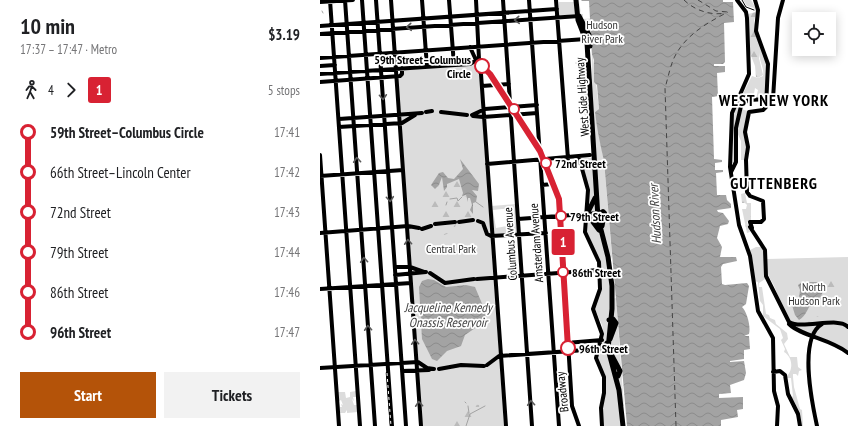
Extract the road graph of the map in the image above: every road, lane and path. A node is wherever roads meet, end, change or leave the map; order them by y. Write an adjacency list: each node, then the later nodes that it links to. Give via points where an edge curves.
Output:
1 (345, 0): 2 (main road); 16 (main road); 32 (main road)
2 (353, 0)
3 (361, 0): 30 (main road)
4 (376, 0): 29 (main road)
5 (391, 0): 27 (main road)
6 (422, 0): 24 (main road)
7 (449, 0): 22 (main road)
8 (476, 0): 21 (main road)
9 (503, 0): 20 (main road, Columbus Avenue)
10 (530, 0): 19 (main road, Amsterdam Avenue)
11 (556, 0): 18 (main road)
12 (577, 0): 25 (highway)
13 (736, 0): 111 (main road, via 746,12 749,74 732,113)
14 (755, 0): 82 (main road, via 758,10 756,31 768,64)
15 (783, 0): 82 (main road, via 778,18 773,99)
16 (330, 1): 17 (main road); 34 (main road)
17 (320, 2)
18 (557, 9): 19 (main road); 23 (main road)
19 (530, 11): 20 (main road); 26 (main road, Amsterdam Avenue)
20 (504, 13): 21 (main road); 28 (main road, Columbus Avenue)
21 (477, 15): 22 (main road); 31 (main road)
22 (450, 17): 24 (main road); 33 (main road)
23 (557, 17): 25 (main road); 26 (main road); 45 (main road)
24 (423, 18): 27 (main road); 36 (main road)
25 (578, 18): 41 (highway); 44 (main road, via 583,36); 47 (highway)
26 (531, 19): 28 (main road, one-way to 28); 46 (main road, Amsterdam Avenue)
27 (393, 20): 29 (main road); 37 (main road)
28 (504, 21): 31 (main road); 48 (main road, Columbus Avenue)
29 (378, 22): 30 (main road); 38 (main road)
30 (362, 23): 32 (main road); 39 (main road)
31 (477, 23): 33 (main road); 49 (main road)
32 (347, 24): 34 (main road); 40 (main road)
33 (450, 24): 36 (main road); 51 (main road)
34 (332, 25): 35 (main road); 42 (main road)
35 (320, 26)
36 (424, 26): 37 (main road, one-way to 37); 52 (main road)
37 (393, 28): 38 (main road); 53 (main road)
38 (378, 30): 39 (main road); 54 (main road)
39 (363, 31): 40 (main road); 55 (main road)
40 (348, 32): 42 (main road); 57 (main road)
41 (586, 32): 47 (highway, West Side Highway); 56 (highway)
42 (333, 33): 43 (main road); 59 (main road)
43 (320, 34)
44 (580, 39): 45 (main road); 47 (main road)
45 (559, 41): 46 (main road); 106 (main road)
46 (533, 43): 48 (main road); 83 (main road, Amsterdam Avenue)
47 (588, 44): 110 (highway, West Side Highway, via 596,144)
48 (506, 45): 49 (main road); 79 (main road, Columbus Avenue)
49 (479, 46): 50 (main road); 60 (main road)
50 (470, 47): 51 (main road); 60 (main road)
51 (452, 48): 52 (main road); 62 (main road)
52 (425, 50): 53 (main road); 65 (main road)
53 (395, 52): 54 (main road); 66 (main road)
54 (380, 53): 55 (main road); 68 (main road)
55 (365, 54): 57 (main road); 69 (main road)
56 (591, 55)
57 (349, 56): 59 (main road); 70 (main road)
58 (320, 58): 59 (main road)
59 (334, 59): 63 (main road); 71 (main road)
60 (478, 60): 61 (main road); 64 (main road); 64 (main road, Broadway, via 483,60)
61 (470, 64): 62 (main road); 64 (main road)
62 (454, 65): 65 (main road)
63 (320, 66)
64 (480, 66): 80 (main road, Broadway); 81 (main road)
65 (427, 67): 67 (main road)
66 (396, 68): 67 (main road); 68 (main road); 73 (main road)
67 (402, 68): 73 (main road)
68 (381, 69): 69 (main road); 75 (main road)
69 (366, 70): 70 (main road); 74 (main road)
70 (350, 72): 71 (main road); 76 (main road)
71 (336, 73): 72 (main road); 77 (main road)
72 (320, 74)
73 (399, 76): 75 (main road); 87 (main road)
74 (366, 78): 75 (main road); 76 (main road); 92 (main road)
75 (382, 78): 91 (main road, one-way to 91)
76 (351, 80): 77 (main road); 95 (main road)
77 (336, 81): 78 (main road); 96 (main road)
78 (320, 82)
79 (509, 84): 80 (main road); 84 (main road, Columbus Avenue)
80 (497, 85): 81 (main road); 84 (main road, Broadway)
81 (482, 86): 85 (main road)
82 (766, 100): 108 (main road, via 748,100 741,106 736,128); 160 (main road, via 764,109 749,112 745,132 748,147 747,191 750,196 763,201 765,218 762,221 750,222 766,255 766,276 787,320)
83 (537, 105): 84 (main road); 86 (main road, Amsterdam Avenue)
84 (511, 106): 85 (main road); 89 (main road, Columbus Avenue); 90 (main road, Broadway)
85 (481, 110): 94 (main road); 94 (main road, via 472,115)
86 (537, 113): 90 (main road); 104 (main road, Amsterdam Avenue)
87 (399, 115): 91 (main road); 93 (main road); 97 (main road)
88 (467, 115): 93 (main road, via 436,111)
89 (511, 115): 90 (main road); 94 (main road); 107 (main road, Columbus Avenue)
90 (517, 115): 104 (main road, Broadway)
91 (384, 116): 92 (main road); 98 (main road)
92 (369, 117): 95 (main road); 99 (main road)
93 (408, 117): 97 (main road)
94 (484, 117): 109 (main road)
95 (354, 118): 96 (main road); 100 (main road)
96 (339, 119): 101 (main road)
97 (400, 123): 98 (main road); 113 (main road)
98 (385, 124): 99 (main road); 114 (main road)
99 (370, 125): 100 (main road); 115 (main road)
100 (354, 126): 101 (main road); 116 (main road, one-way to 100)
101 (339, 127): 118 (main road)
102 (320, 155): 119 (main road)
103 (589, 156): 105 (main road); 110 (highway, via 593,158)
104 (541, 157): 106 (main road); 107 (main road); 112 (main road, Amsterdam Avenue); 125 (main road, Broadway, via 559,199)
105 (579, 158): 106 (main road); 124 (main road, via 588,190)
106 (568, 159)
107 (514, 162): 109 (main road); 127 (main road, Columbus Avenue)
108 (735, 163): 111 (main road); 117 (main road)
109 (487, 164): 137 (main road)
110 (594, 164): 122 (highway); 123 (highway)
111 (730, 164): 117 (main road)
112 (544, 169): 120 (main road, Broadway); 121 (main road, Amsterdam Avenue)
113 (403, 170): 114 (main road); 128 (main road)
114 (388, 171): 115 (main road); 129 (main road, one-way to 129)
115 (373, 172): 116 (main road); 130 (main road)
116 (358, 173): 118 (main road); 131 (main road)
117 (731, 173): 166 (main road, via 740,228 750,256 758,310 770,331)
118 (342, 174): 119 (main road); 132 (main road)
119 (321, 176): 134 (main road)
120 (552, 184): 121 (main road); 125 (main road, Broadway)
121 (542, 185): 126 (main road, Amsterdam Avenue)
122 (596, 189): 123 (highway); 124 (highway, via 594,203)
123 (599, 213): 124 (main road); 138 (highway); 156 (highway, via 613,275)
124 (586, 214): 125 (main road); 138 (highway, via 596,224); 141 (main road, via 585,233 598,258)
125 (560, 216): 126 (main road); 143 (main road, Broadway)
126 (545, 217): 127 (main road); 135 (main road, Amsterdam Avenue)
127 (518, 219): 136 (main road, Columbus Avenue)
128 (407, 226): 129 (main road); 137 (main road, via 420,228 476,221 483,223 488,234); 140 (main road, one-way to 128)
129 (392, 228): 130 (main road); 139 (main road)
130 (377, 229): 131 (main road); 151 (main road)
131 (362, 230): 132 (main road); 152 (main road, one-way to 131)
132 (346, 231): 134 (main road); 153 (main road)
133 (320, 232): 134 (main road)
134 (325, 232): 154 (main road)
135 (546, 233): 136 (main road); 144 (main road, Amsterdam Avenue)
136 (519, 235): 137 (main road); 147 (main road, Columbus Avenue)
137 (492, 236): 148 (main road)
138 (604, 241): 156 (highway, via 612,280)
139 (395, 267): 140 (main road); 146 (main road)
140 (410, 267): 142 (main road); 145 (main road)
141 (599, 270): 143 (main road); 164 (main road, via 600,289 593,309 601,327)
142 (427, 272): 145 (main road); 148 (main road, via 445,283)
143 (563, 272): 144 (main road); 165 (main road, Broadway)
144 (549, 273): 147 (main road); 169 (main road, Amsterdam Avenue)
145 (410, 274): 146 (main road); 149 (main road)
146 (395, 275): 150 (main road)
147 (522, 275): 148 (main road); 171 (main road, Columbus Avenue)
148 (495, 277): 172 (main road)
149 (411, 283): 150 (main road); 175 (main road, one-way to 149)
150 (396, 284): 151 (main road); 176 (main road)
151 (381, 285): 152 (main road); 177 (main road)
152 (365, 286): 153 (main road); 178 (main road, one-way to 152)
153 (350, 287): 154 (main road); 181 (main road)
154 (329, 288): 155 (main road); 184 (main road)
155 (320, 289)
156 (612, 319): 163 (highway)
157 (812, 324): 158 (main road); 160 (main road); 161 (main road)
158 (823, 324): 159 (main road); 161 (main road)
159 (846, 324)
160 (793, 326): 162 (main road)
161 (815, 330): 162 (main road)
162 (814, 335): 170 (main road); 205 (main road, via 807,357 813,413)
163 (609, 339): 164 (highway, via 616,324 612,319 608,322 607,339); 167 (highway, via 606,346); 173 (highway)
164 (602, 340): 165 (main road); 167 (main road)
165 (567, 343): 168 (main road, Broadway)
166 (773, 345): 174 (main road); 182 (main road)
167 (599, 349): 168 (main road); 173 (highway, via 605,350); 201 (main road, via 597,361 604,377)
168 (568, 351): 169 (main road); 200 (main road, Broadway, via 572,406)
169 (554, 352): 171 (main road); 199 (main road, Amsterdam Avenue)
170 (848, 353)
171 (528, 354): 172 (main road); 198 (main road, Columbus Avenue, one-way to 171)
172 (501, 356): 179 (main road); 180 (main road)
173 (610, 356): 189 (highway, via 611,373); 189 (highway, via 620,371)
174 (772, 359): 182 (main road); 188 (main road)
175 (416, 362): 176 (main road); 185 (main road, via 421,362 427,368); 186 (main road)
176 (401, 363): 177 (main road); 187 (main road)
177 (386, 364): 178 (main road); 194 (main road)
178 (371, 365): 181 (main road); 193 (main road)
179 (486, 365): 180 (main road); 185 (main road)
180 (501, 365): 197 (main road)
181 (356, 366): 184 (main road); 192 (main road)
182 (773, 366): 188 (main road); 188 (main road)
183 (320, 368): 184 (main road)
184 (335, 368): 191 (main road)
185 (436, 369): 186 (main road)
186 (417, 370): 187 (main road); 196 (main road, one-way to 186)
187 (402, 371): 195 (main road)
188 (773, 374): 190 (main road); 190 (main road, via 773,392); 204 (main road, via 784,373 788,394)
189 (616, 377): 202 (highway)
190 (778, 407): 203 (main road)
191 (339, 426)
192 (360, 426)
193 (375, 426)
194 (390, 426)
195 (406, 426)
196 (421, 426)
197 (506, 426)
198 (532, 426)
199 (559, 426)
200 (578, 426)
201 (603, 426)
202 (624, 426)
203 (777, 426)
204 (800, 426)
205 (817, 426)

